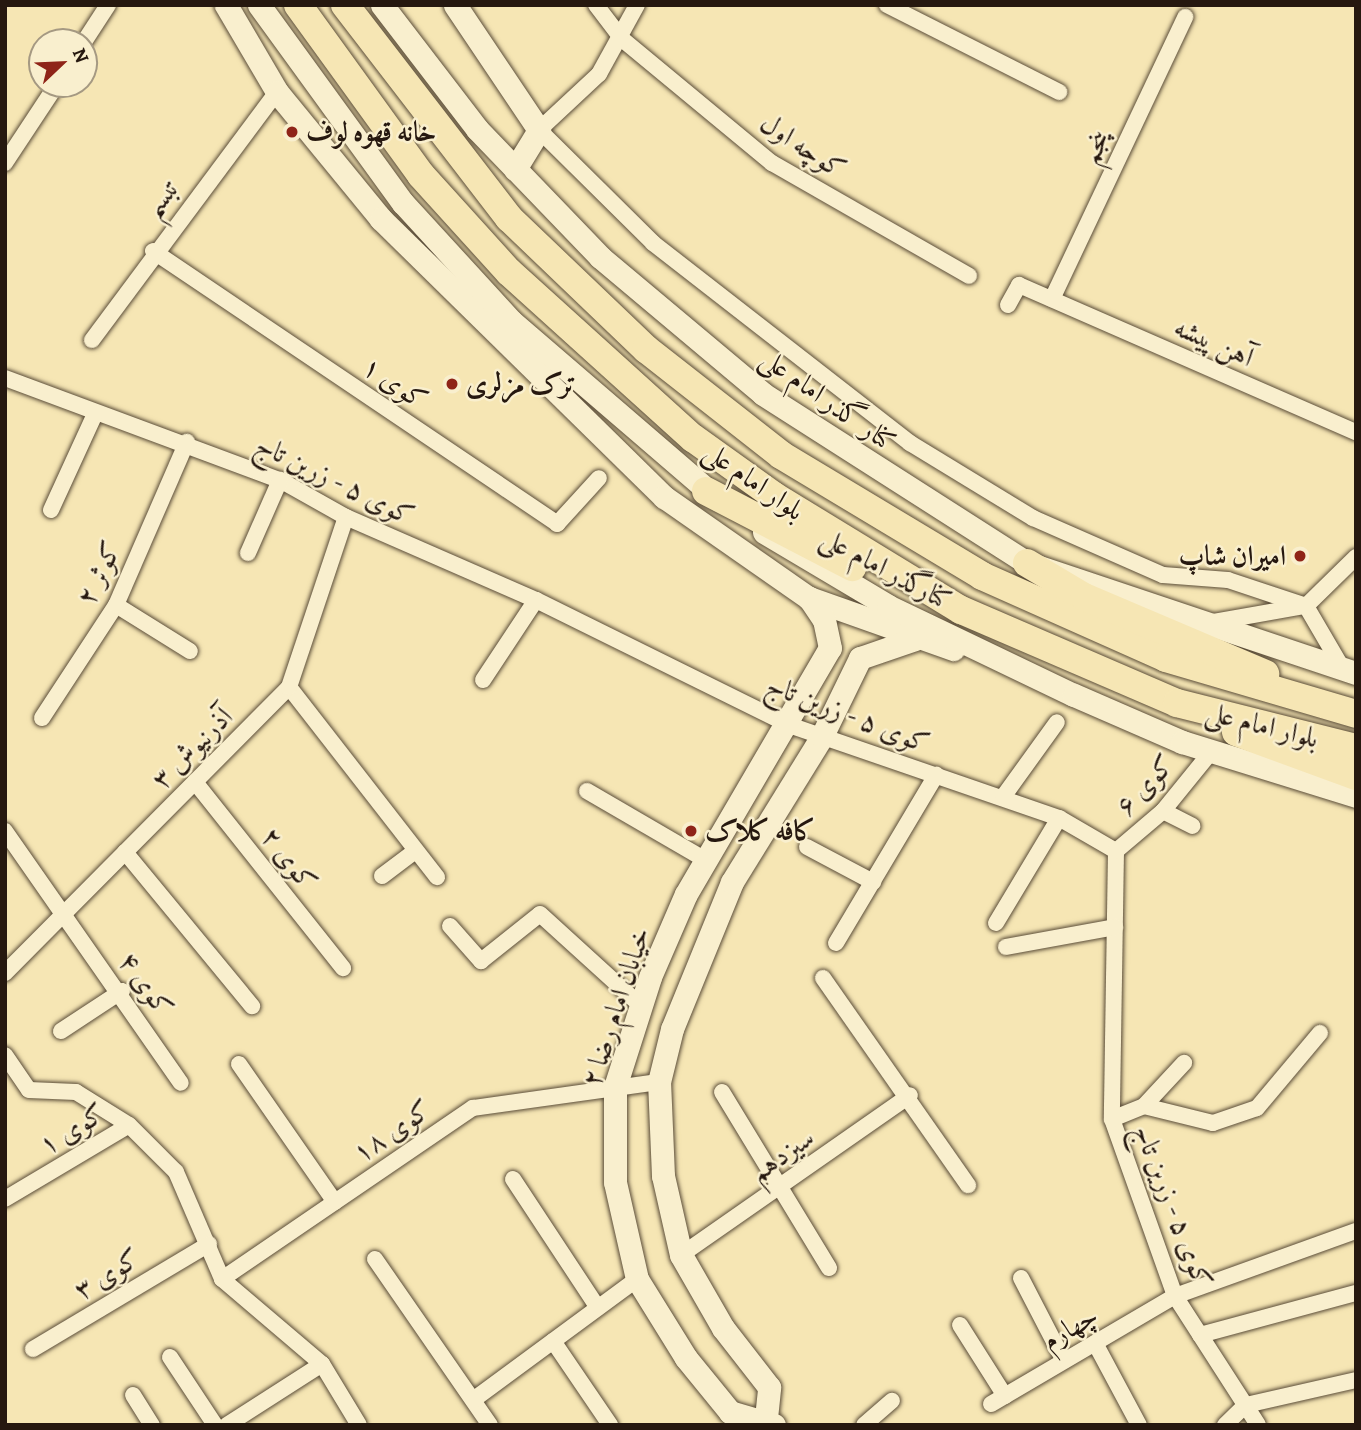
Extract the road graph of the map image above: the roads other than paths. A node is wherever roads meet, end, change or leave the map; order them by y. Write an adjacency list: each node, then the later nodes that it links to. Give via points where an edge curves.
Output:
1 (108, 5): 12 (street)
2 (226, 5): 14 (street)
3 (259, 5): 21 (street, کنارگذر امام علی)
4 (298, 5): 44 (highway, بلوار امام علی, via 421,175 509,272 621,376 774,496)
5 (345, 5): 53 (highway, بلوار امام علی, via 509,218 646,349 781,455 982,576 1166,658)
6 (382, 5): 19 (street, کنار گذر امام علی)
7 (454, 5): 17 (street)
8 (596, 5): 13 (street, کوچه اول)
9 (638, 5): 13 (street)
10 (887, 5): 15 (street)
11 (1185, 17): 25 (street, پنجم)
12 (93, 28)
13 (622, 39): 17 (street, via 599,74); 23 (street, کوچه اول, via 772,163)
14 (277, 92): 20 (street); 22 (street, تبسم)
15 (1059, 92)
16 (48, 98): 18 (street)
17 (539, 130): 19 (street); 43 (street, via 653,243 910,443 1033,518 1163,575 1228,580)
18 (5, 163)
19 (515, 169): 39 (street, کنار گذر امام علی, via 600,257 763,394)
20 (355, 188): 21 (street); 24 (street)
21 (411, 211): 24 (street); 34 (street, کنارگذر امام علی, via 511,321)
22 (153, 251): 27 (street, تبسم); 32 (street, کوی ۱, via 557,524)
23 (969, 276)
24 (439, 282): 40 (street, via 664,497)
25 (1052, 299): 26 (street, آهن پیشه, via 1019,285); 30 (street, آهن پیشه)
26 (1008, 305)
27 (92, 340)
28 (5, 378): 29 (street, کوی ۵ - زرین تاج)
29 (95, 414): 31 (street, کوی ۵ - زرین تاج); 35 (street)
30 (1356, 432)
31 (187, 442): 33 (street, کوی ۵ - زرین تاج); 42 (street, کوثر ۲)
32 (599, 478)
33 (281, 480): 36 (street, کوی ۵ - زرین تاج); 37 (street)
34 (706, 491): 44 (highway, via 880,583); 48 (street, کنارگذر امام علی, via 803,560)
35 (51, 510)
36 (346, 517): 41 (street, کوی ۵ - زرین تاج); 51 (street, آذرنیوش ۳)
37 (248, 553)
38 (1356, 557): 43 (street)
39 (1027, 563): 45 (street, کنار گذر امام علی); 53 (highway, via 1084,597 1231,657)
40 (809, 598): 46 (street); 56 (street, خیابان امام رضا ۲, via 824,620 830,648)
41 (536, 600): 50 (street); 56 (street, کوی ۵ - زرین تاج)
42 (116, 605): 47 (street); 54 (street, کوثر ۲)
43 (1306, 606): 45 (street); 49 (street)
44 (961, 610): 52 (highway, بلوار امام علی)
45 (1205, 623): 49 (street, کنار گذر امام علی)
46 (915, 639): 48 (street); 57 (street, خیابان امام رضا ۲, via 860,658)
47 (190, 651)
48 (1002, 661): 59 (street, کنارگذر امام علی)
49 (1350, 672)
50 (483, 680)
51 (289, 687): 62 (street, آذرنیوش ۳); 71 (street)
52 (1177, 703): 58 (highway, بلوار امام علی); 61 (highway, via 1277,752)
53 (1348, 713)
54 (42, 718)
55 (1056, 722): 65 (street)
56 (789, 725): 57 (street, کوی ۵ - زرین تاج); 74 (street, خیابان امام رضا ۲)
57 (822, 736): 60 (street, کوی ۵ - زرین تاج); 95 (street, خیابان امام رضا ۲, via 732,882 672,1029)
58 (1356, 748)
59 (1211, 752): 64 (street, کنارگذر امام علی); 66 (street, کوی ۶)
60 (936, 775): 65 (street, کوی ۵ - زرین تاج); 77 (street)
61 (1356, 776)
62 (195, 782): 73 (street, آذرنیوش ۳); 84 (street, کوی ۲)
63 (587, 791): 74 (street)
64 (1356, 796)
65 (1003, 797): 67 (street, کوی ۵ - زرین تاج)
66 (1163, 811): 68 (street); 72 (street, کوی ۶)
67 (1059, 818): 72 (street, کوی ۵ - زرین تاج); 79 (street)
68 (1192, 826)
69 (5, 831): 78 (street, کوی ۴)
70 (807, 847): 77 (street)
71 (415, 850): 75 (street); 76 (street)
72 (1116, 851): 81 (street, کوی ۵ - زرین تاج)
73 (125, 852): 78 (street, آذرنیوش ۳); 88 (street)
74 (704, 859): 89 (street, خیابان امام رضا ۲)
75 (382, 876)
76 (437, 877)
77 (873, 882): 82 (street)
78 (65, 918): 85 (street, آذرنیوش ۳); 87 (street, کوی ۴)
79 (996, 923)
80 (450, 926): 89 (street, via 481,961 540,914)
81 (1115, 927): 83 (street); 101 (street, کوی ۵ - زرین تاج)
82 (836, 943)
83 (1006, 947)
84 (342, 968)
85 (5, 973)
86 (823, 978): 99 (street)
87 (122, 991): 90 (street); 96 (street, کوی ۴)
88 (252, 1006)
89 (641, 1006): 97 (street, خیابان امام رضا ۲)
90 (61, 1031)
91 (1320, 1033): 100 (street, via 1257,1108 1213,1123)
92 (5, 1055): 102 (street, via 29,1090 76,1092)
93 (1184, 1063): 100 (street)
94 (239, 1064): 107 (street)
95 (659, 1082): 97 (street, کوی ۱۸); 110 (street, خیابان امام رضا ۲, via 663,1176)
96 (181, 1083)
97 (615, 1087): 107 (street, کوی ۱۸, via 473,1108); 115 (street, خیابان امام رضا ۲, via 615,1182)
98 (722, 1093): 105 (street)
99 (910, 1095): 104 (street); 105 (street, سیزدهم)
100 (1144, 1106): 101 (street)
101 (1112, 1119): 117 (street, کوی ۵ - زرین تاج)
102 (129, 1125): 106 (street, کوی ۱); 109 (street, via 176,1172)
103 (513, 1179): 118 (street)
104 (968, 1185)
105 (779, 1189): 110 (street, سیزدهم); 112 (street)
106 (5, 1199)
107 (335, 1202): 114 (street, کوی ۱۸)
108 (1356, 1231): 117 (street, چهارم)
109 (209, 1244): 114 (street); 123 (street, کوی ۳)
110 (681, 1255): 133 (street, خیابان امام رضا ۲, via 723,1328 769,1387)
111 (375, 1259): 129 (street)
112 (829, 1268)
113 (1021, 1278): 125 (street)
114 (222, 1279): 126 (street)
115 (637, 1279): 118 (street); 133 (street, خیابان امام رضا ۲, via 686,1358 730,1412)
116 (1356, 1293): 120 (street)
117 (1175, 1296): 120 (street, کوی ۵ - زرین تاج); 122 (street, چهارم)
118 (598, 1308): 121 (street)
119 (960, 1325): 125 (street, چهارم, via 998,1400)
120 (1200, 1335): 131 (street, کوی ۵ - زرین تاج)
121 (553, 1341): 129 (street); 138 (street)
122 (1095, 1343): 125 (street, چهارم); 140 (street)
123 (33, 1349)
124 (170, 1357): 135 (street)
125 (1064, 1361)
126 (322, 1364): 132 (street); 136 (street)
127 (1356, 1380): 131 (street)
128 (133, 1395): 134 (street)
129 (473, 1400): 137 (street)
130 (892, 1401): 139 (street)
131 (1246, 1405): 141 (street); 142 (street, کوی ۵ - زرین تاج)
132 (354, 1423)
133 (766, 1423)
134 (152, 1425)
135 (215, 1425)
136 (227, 1425)
137 (490, 1425)
138 (610, 1425)
139 (864, 1425)
140 (1139, 1425)
141 (1225, 1425)
142 (1258, 1425)

